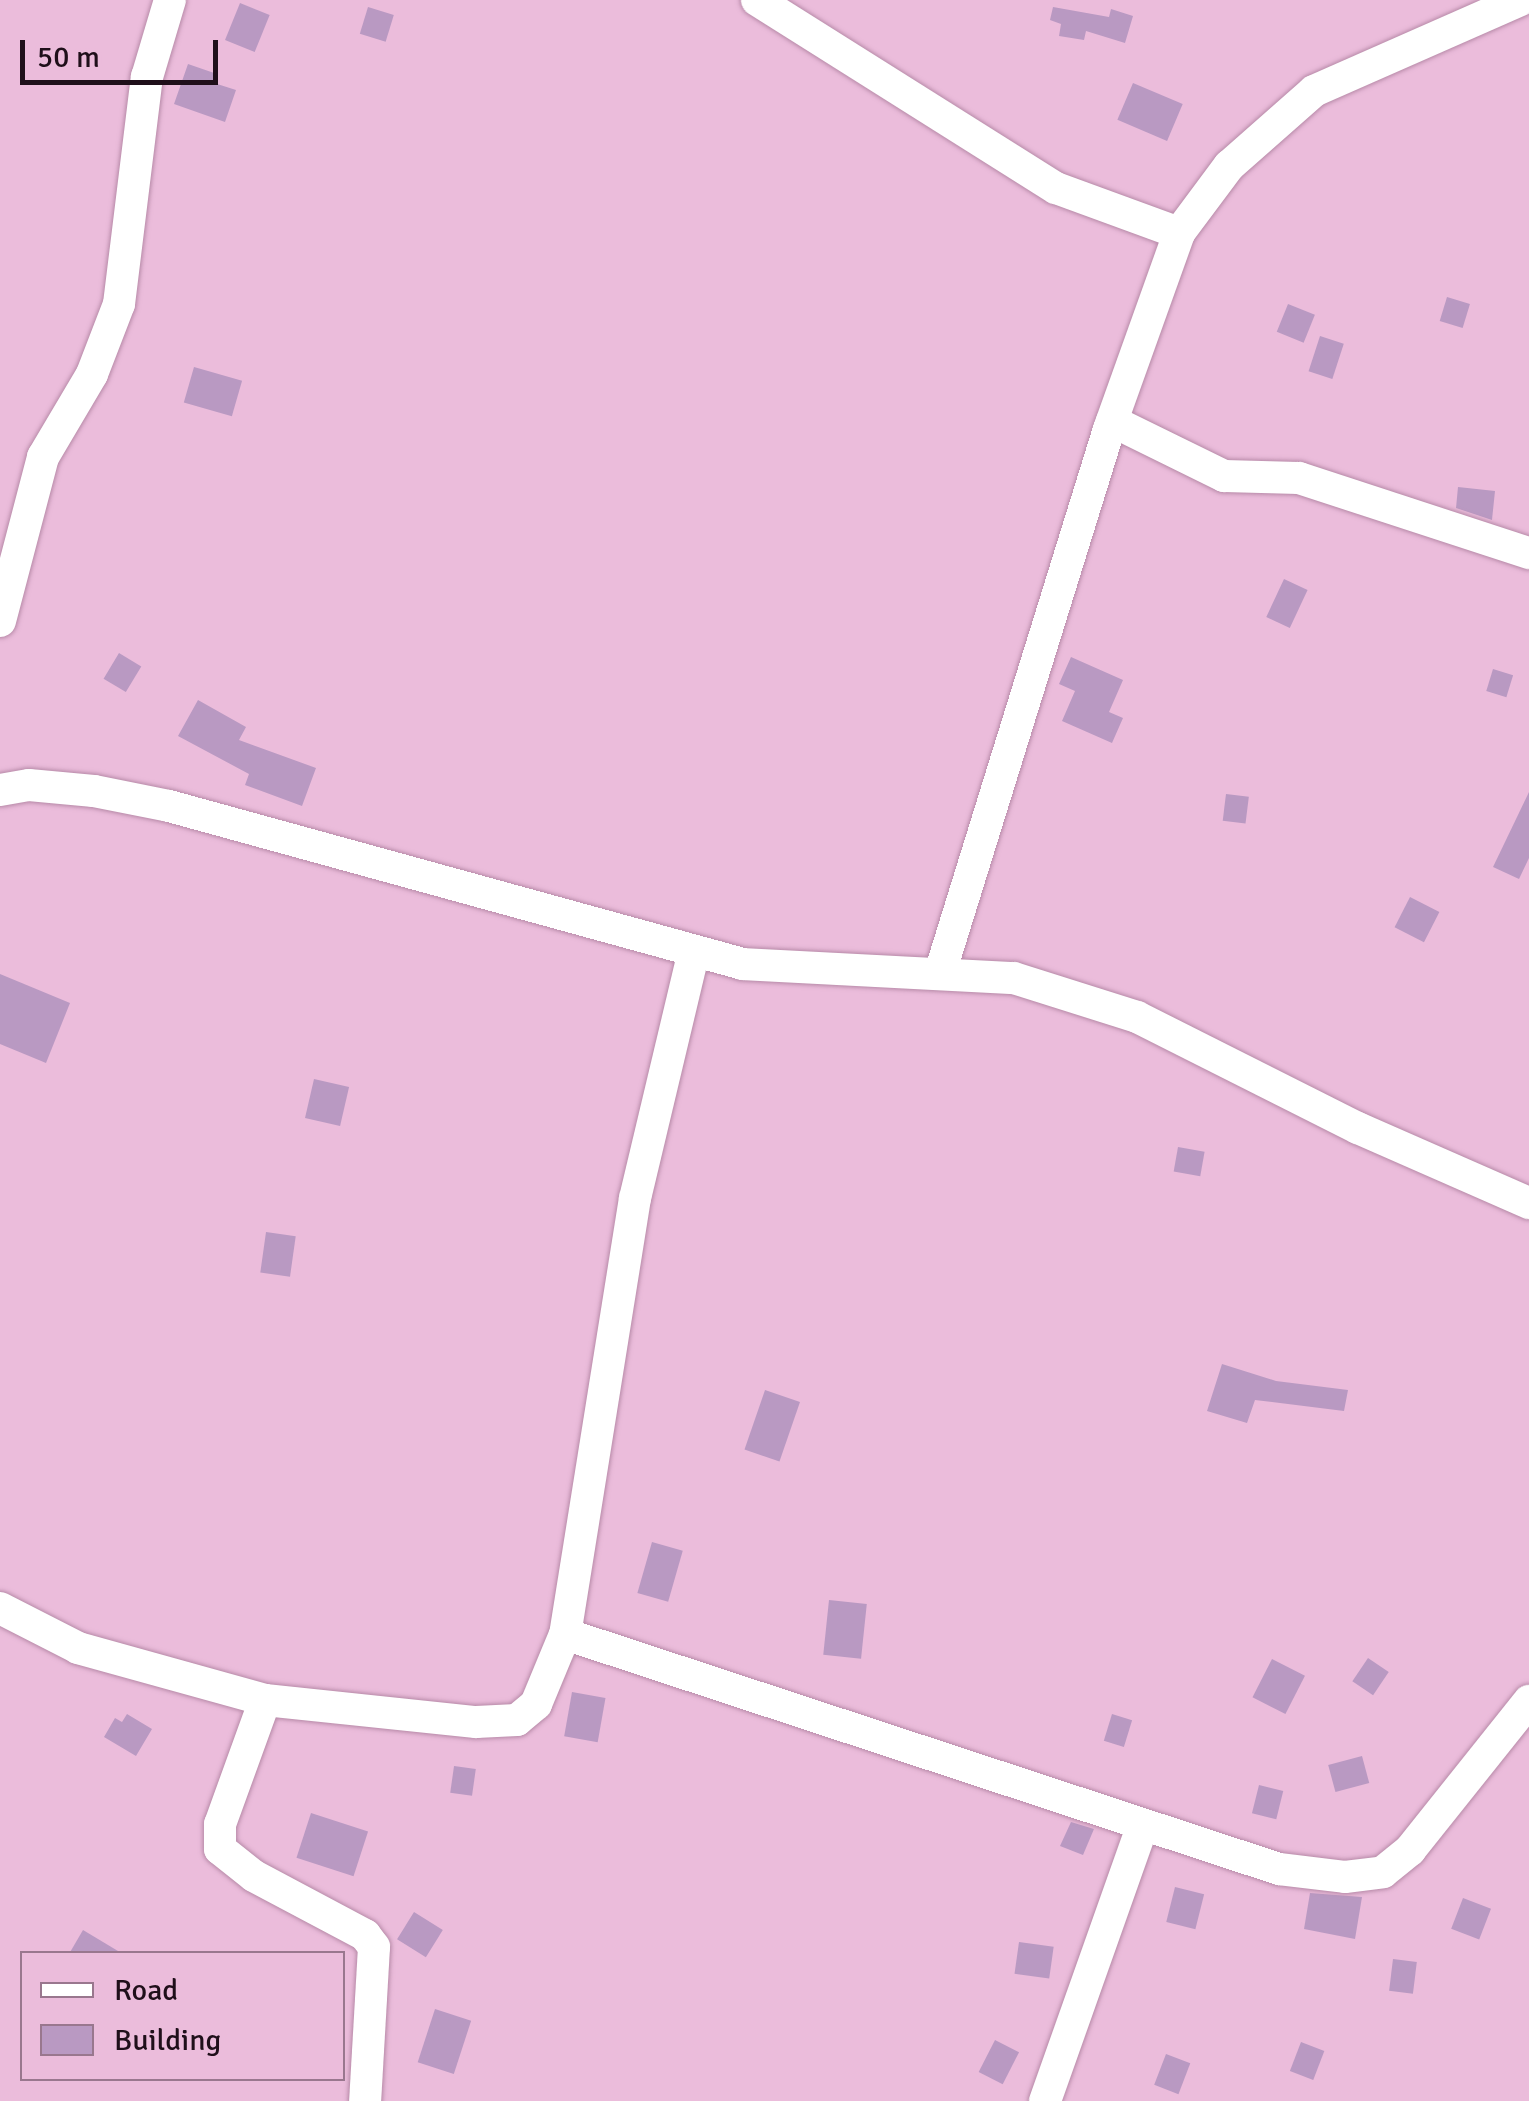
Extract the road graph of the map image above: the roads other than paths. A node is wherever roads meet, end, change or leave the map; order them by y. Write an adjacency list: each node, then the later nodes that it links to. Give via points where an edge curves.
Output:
1 (170, 0): 7 (street, via 147,77 119,304 92,374 43,457)
2 (757, 0): 4 (street, via 1056,188)
3 (1520, 0): 4 (street, via 1314,91 1229,166)
4 (1179, 234): 5 (street)
5 (1112, 421): 6 (street, via 1224,476 1299,478); 11 (street)
6 (1529, 553)
7 (0, 621)
8 (0, 762): 9 (street)
9 (14, 788): 10 (street, via 169,806)
10 (693, 954): 11 (street, via 743,964); 14 (street, via 635,1198)
11 (940, 973): 12 (street, via 1014,978 1137,1018)
12 (1529, 1204)
13 (0, 1608): 15 (street, via 78,1648)
14 (565, 1634): 15 (street, via 543,1692 516,1720); 17 (street)
15 (265, 1700): 18 (street, via 220,1824 220,1849 254,1876 364,1935 374,1948)
16 (1529, 1701): 17 (street, via 1410,1850 1382,1872 1345,1877 1279,1869)
17 (1143, 1825): 19 (street)
18 (365, 2101)
19 (1044, 2101)

